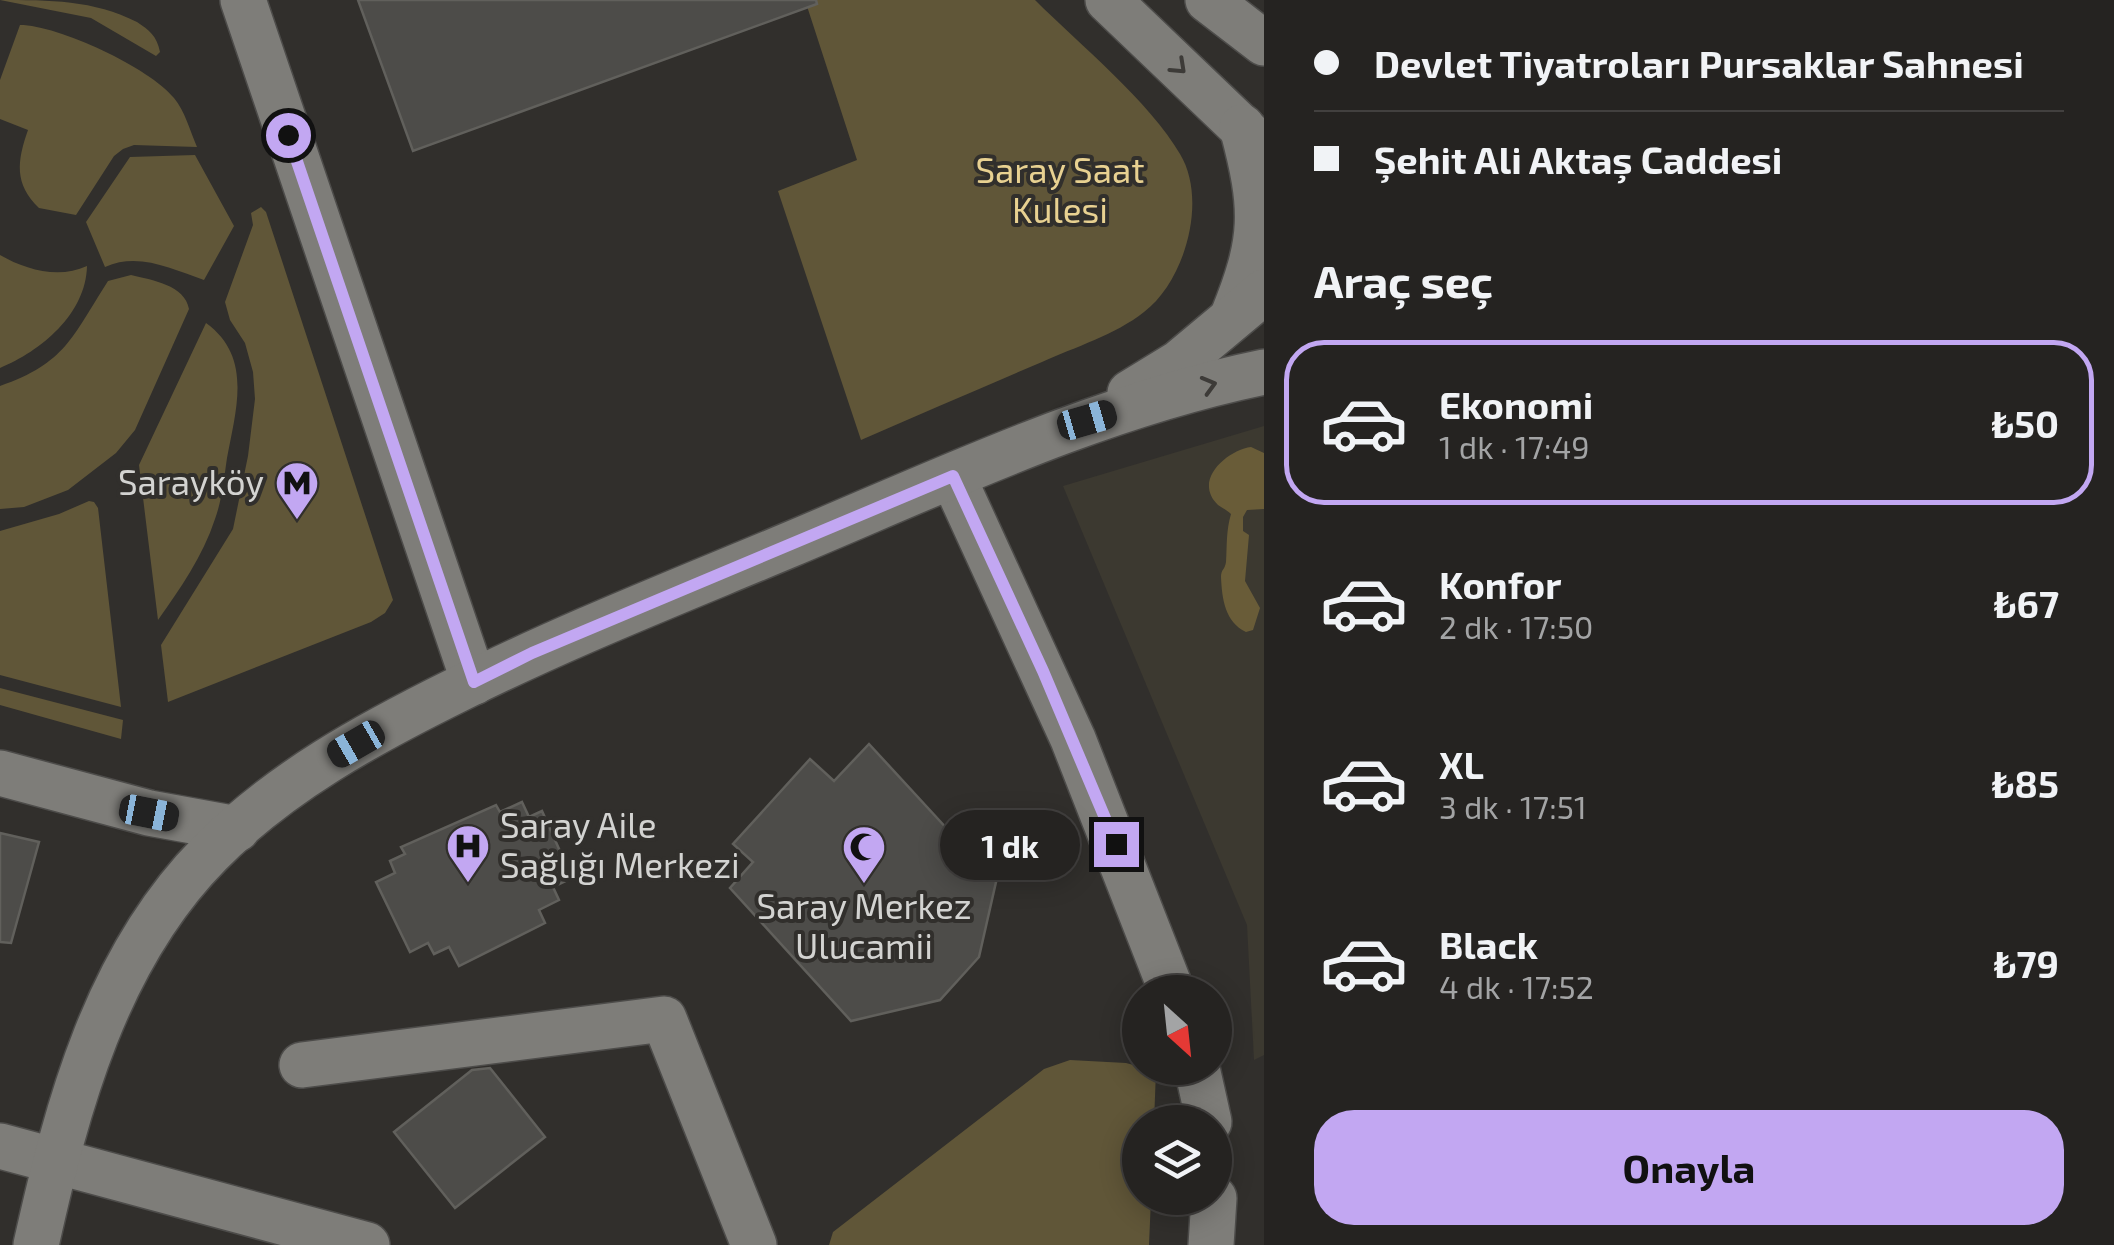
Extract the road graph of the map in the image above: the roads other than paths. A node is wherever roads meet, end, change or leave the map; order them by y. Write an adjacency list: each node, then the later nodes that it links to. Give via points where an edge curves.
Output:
1 (243, 0): 9 (street)
2 (1108, 0): 3 (street, one-way to 3)
3 (1253, 138): 5 (street, via 1260,214 1252,274)
4 (1264, 292): 5 (street)
5 (1230, 322): 7 (street)
6 (1264, 372): 7 (street, one-way to 6)
7 (1087, 420): 8 (street)
8 (953, 476): 9 (street); 12 (street, via 1073,740)
9 (474, 682): 11 (street, via 328,760)
10 (0, 773): 11 (street)
11 (237, 829): 15 (street, via 208,854 134,952 109,1002)
12 (1165, 975)
13 (302, 1066): 19 (street, via 664,1019)
14 (0, 1146): 15 (street)
15 (55, 1160): 17 (street); 18 (street)
16 (1213, 1215): 20 (street)
17 (36, 1245)
18 (368, 1245)
19 (754, 1245)
20 (1211, 1245)

